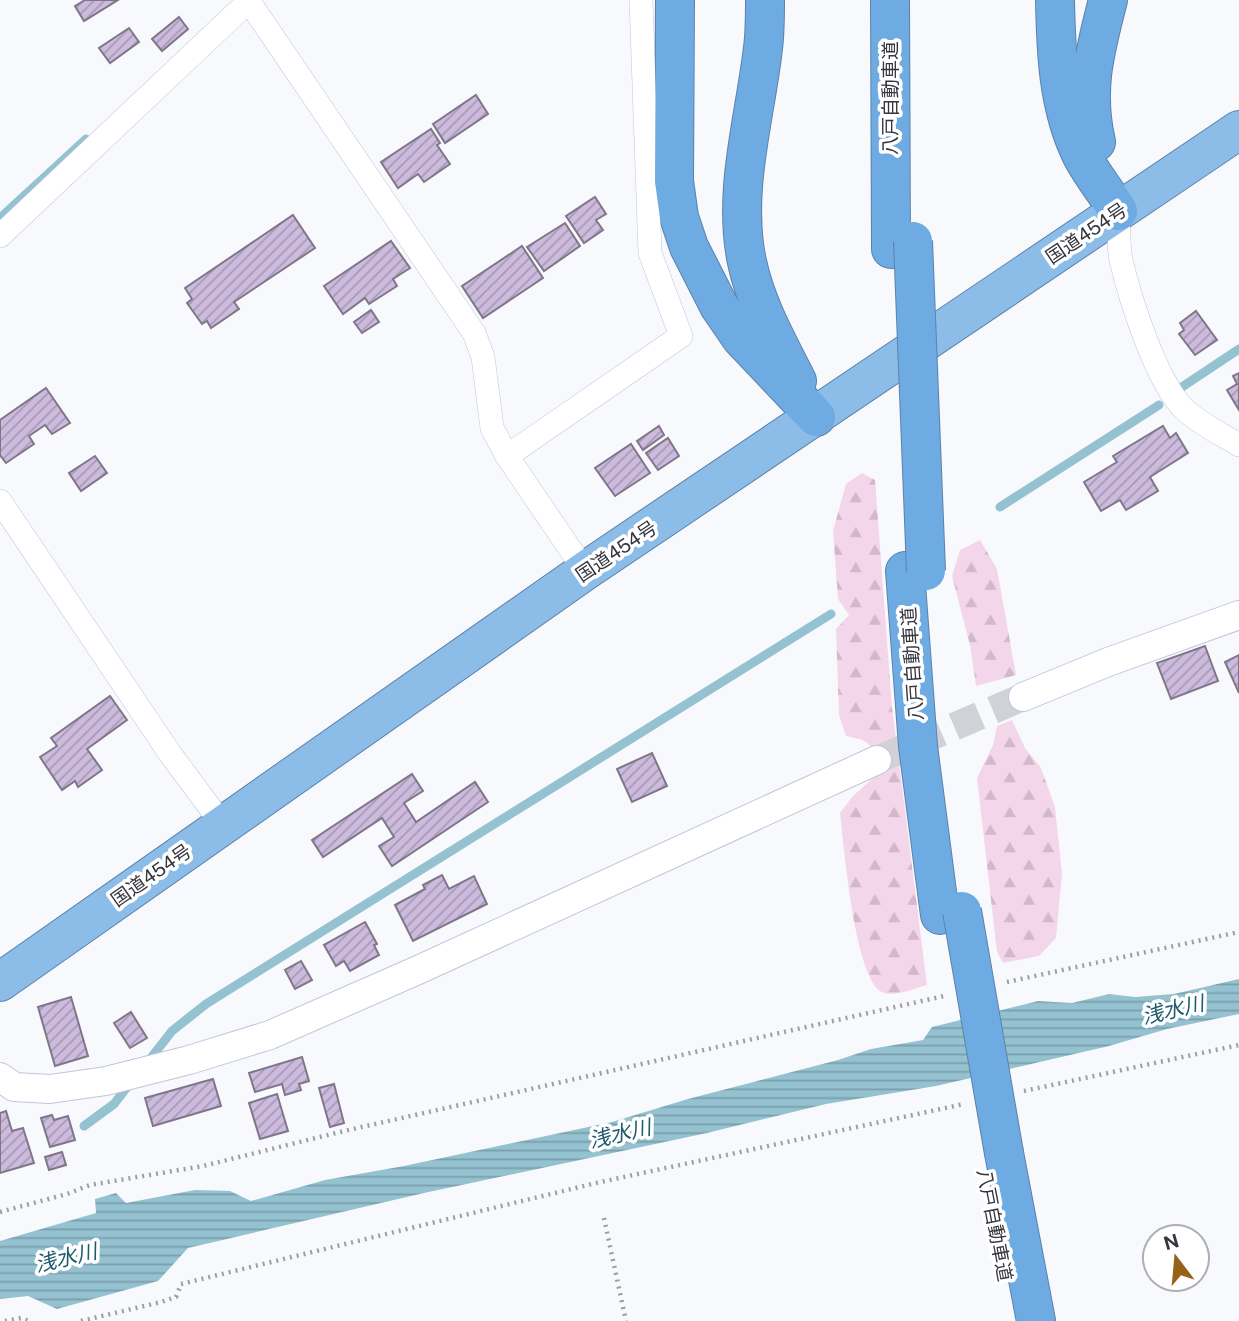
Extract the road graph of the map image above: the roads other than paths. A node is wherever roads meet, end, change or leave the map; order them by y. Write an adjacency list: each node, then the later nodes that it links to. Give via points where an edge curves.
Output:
1 (249, 0): 11 (street); 15 (street, via 474,333 483,357 492,428)
2 (641, 0): 15 (street, via 650,253 681,336)
3 (675, 0): 13 (highway, via 674,181 689,247 741,338)
4 (765, 0): 13 (highway, via 764,46 743,189 747,261 768,323)
5 (890, 0): 12 (highway, 八戸自動車道)
6 (910, 0): 12 (highway, 八戸自動車道)
7 (1055, 0): 10 (highway, via 1058,72 1072,133)
8 (1108, 0): 10 (highway, via 1093,58 1089,105)
9 (1239, 130): 10 (highway, 国道454号)
10 (1118, 211): 13 (highway, 国道454号); 14 (street, via 1121,258 1159,372 1185,410)
11 (0, 236)
12 (902, 245): 24 (highway, 八戸自動車道, via 918,746)
13 (816, 417): 17 (highway, 国道454号)
14 (1239, 445)
15 (507, 456): 17 (street)
16 (0, 500): 21 (street)
17 (585, 571): 21 (highway, 国道454号)
18 (1239, 615): 19 (street)
19 (1023, 697)
20 (877, 760): 23 (street, via 270,1035 106,1081 50,1089 14,1087)
21 (223, 825): 22 (highway, 国道454号)
22 (0, 982)
23 (0, 1076)
24 (993, 1155): 25 (highway, 八戸自動車道); 26 (highway, 八戸自動車道)
25 (1014, 1321)
26 (1036, 1321)

